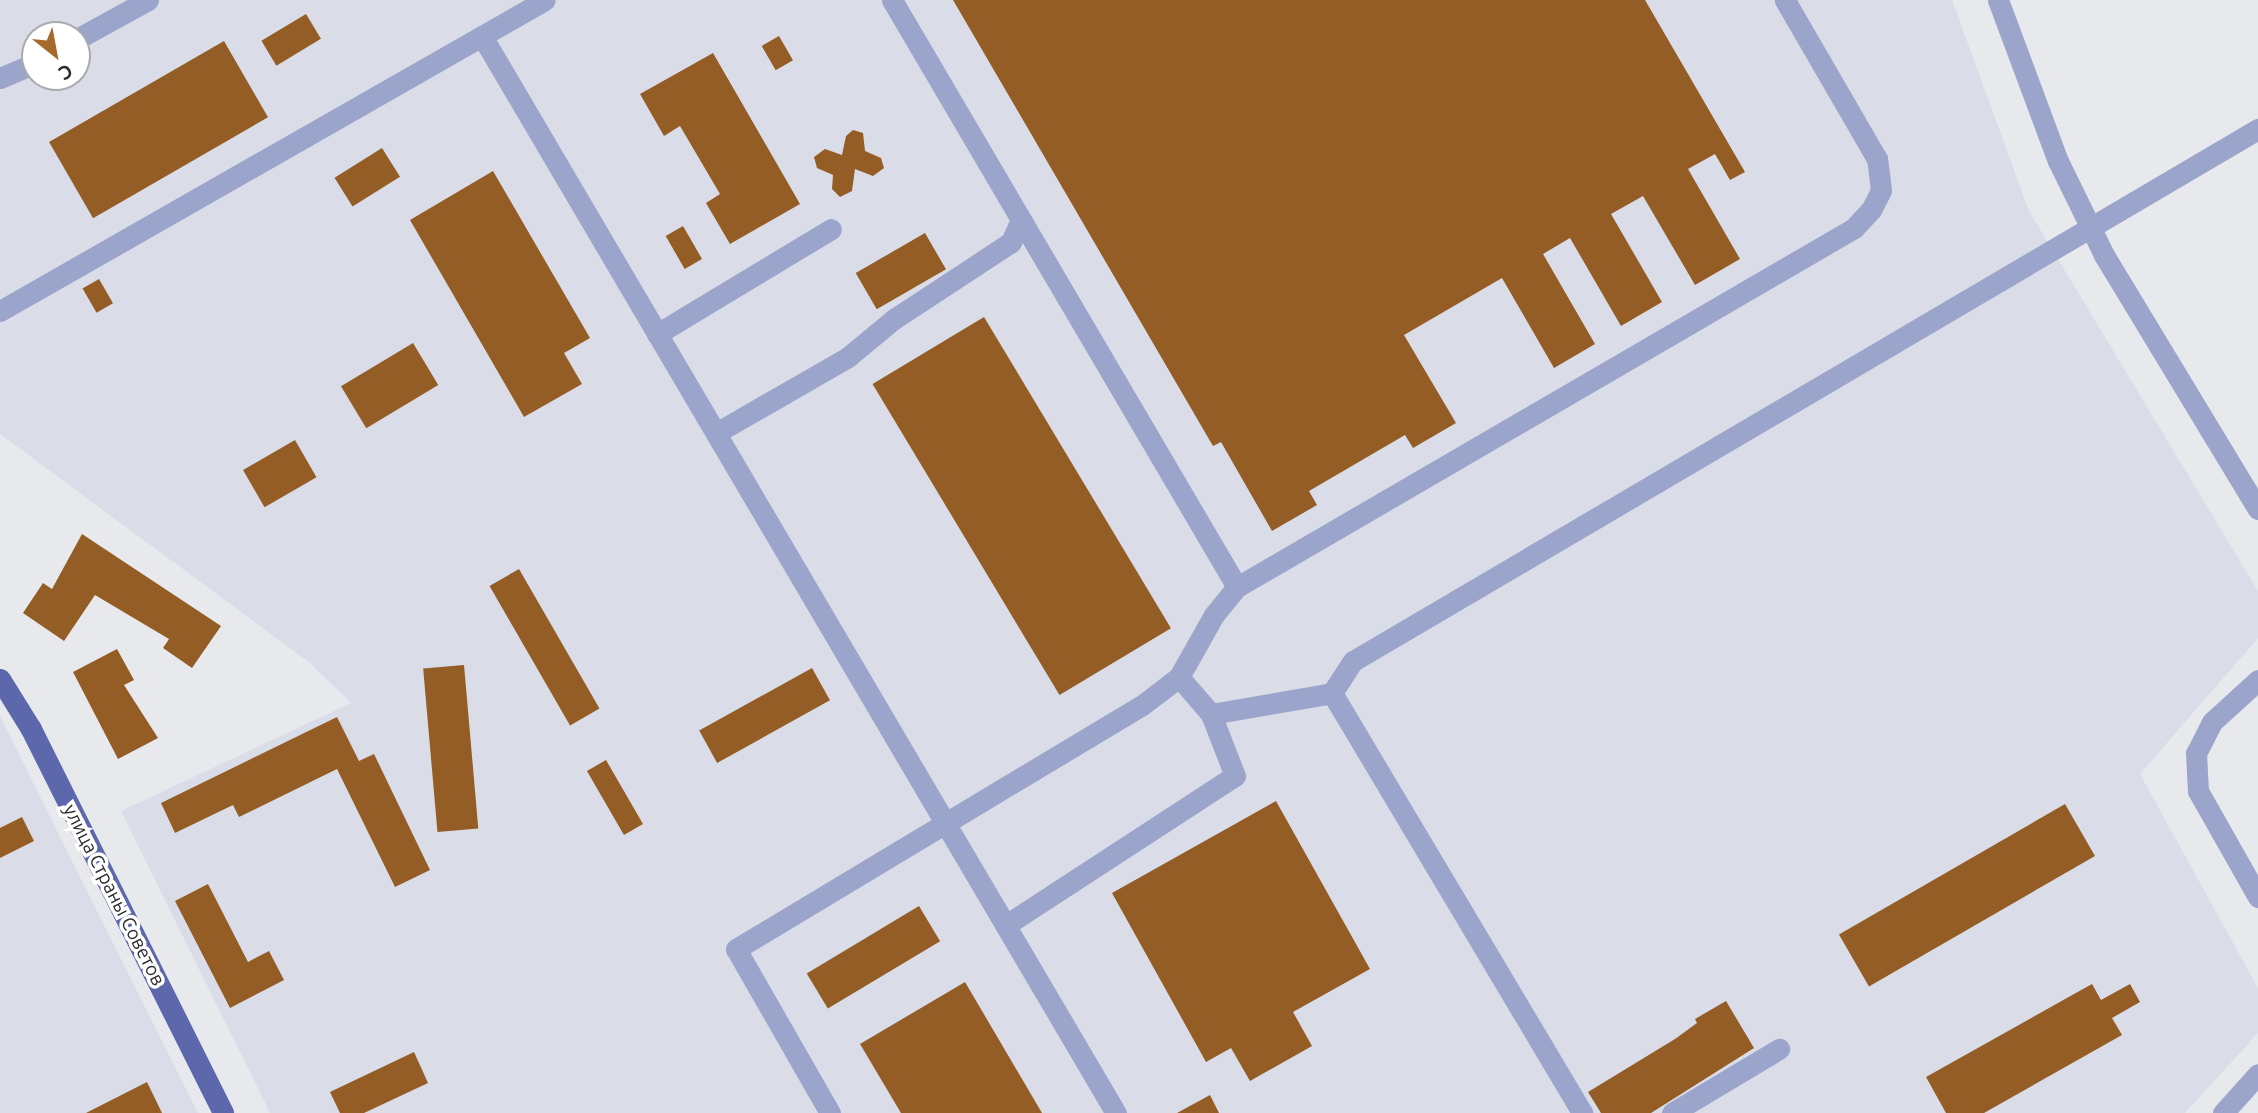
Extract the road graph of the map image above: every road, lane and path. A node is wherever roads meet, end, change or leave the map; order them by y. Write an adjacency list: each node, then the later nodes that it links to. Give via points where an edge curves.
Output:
1 (148, 0): 6 (lane)
2 (545, 0): 7 (lane)
3 (892, 0): 11 (lane)
4 (1785, 0): 20 (lane, via 1877,159 1879,197 1854,229)
5 (1998, 0): 12 (lane, via 2058,161)
6 (91, 31)
7 (482, 36): 16 (lane); 17 (lane)
8 (21, 69): 9 (lane)
9 (0, 78)
10 (2258, 129): 12 (lane)
11 (1021, 220): 14 (lane); 15 (lane)
12 (2091, 228): 19 (lane, via 2133,310); 24 (lane, via 1353,661)
13 (831, 229): 17 (lane)
14 (1011, 242): 15 (lane); 18 (lane, via 894,319 848,357)
15 (1035, 244): 20 (lane)
16 (0, 311)
17 (657, 334): 18 (lane)
18 (716, 433): 26 (lane)
19 (2258, 509)
20 (1237, 587): 21 (lane, via 1214,615)
21 (1179, 677): 25 (lane); 26 (lane, via 1141,706)
22 (0, 679): 31 (main road, улица Страны Советов, via 31,729)
23 (2258, 680): 27 (lane, via 2213,722 2196,753 2198,791)
24 (1332, 693): 25 (lane); 34 (lane)
25 (1211, 714): 28 (lane, via 1236,776)
26 (944, 821): 28 (lane); 32 (lane, via 736,949)
27 (2258, 897)
28 (1006, 925): 33 (lane)
29 (1779, 1049): 35 (lane)
30 (2258, 1074): 36 (lane)
31 (223, 1113)
32 (830, 1113)
33 (1116, 1113)
34 (1582, 1113)
35 (1672, 1113)
36 (2222, 1113)

